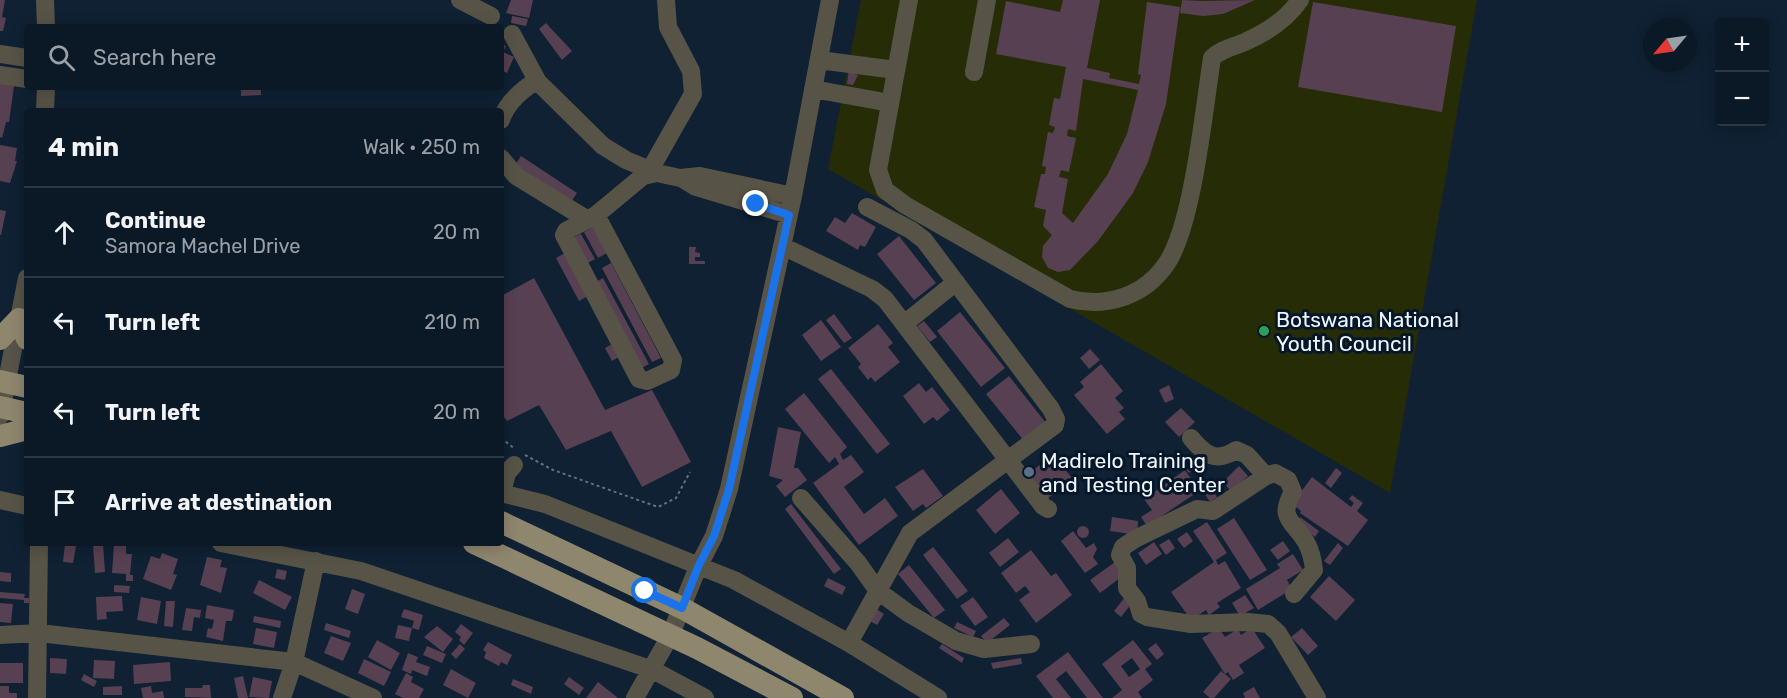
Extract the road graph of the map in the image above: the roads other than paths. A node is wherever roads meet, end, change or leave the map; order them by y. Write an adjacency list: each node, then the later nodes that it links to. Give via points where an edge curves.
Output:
1 (45, 0): 9 (street)
2 (460, 0): 8 (street)
3 (666, 0): 27 (street, via 668,27 691,71 693,94)
4 (830, 0): 13 (street)
5 (909, 0): 15 (street)
6 (987, 0): 16 (street)
7 (1300, 0): 23 (street, via 1269,29 1212,58 1178,240 1166,264 1145,286 1110,302 1090,304 1070,299 885,190 878,170)
8 (491, 16)
9 (46, 24)
10 (512, 34): 19 (street)
11 (0, 54): 12 (street)
12 (24, 58)
13 (819, 60): 14 (street); 20 (street)
14 (862, 66): 15 (street); 22 (street)
15 (896, 70): 23 (street)
16 (974, 72)
17 (0, 75): 18 (street)
18 (24, 79)
19 (537, 80): 25 (street, via 520,91); 27 (street, via 603,146)
20 (813, 89): 22 (street); 29 (street)
21 (46, 90): 24 (street)
22 (856, 97): 23 (street)
23 (890, 103)
24 (45, 108)
25 (504, 112)
26 (504, 166): 32 (street)
27 (653, 172): 28 (street); 32 (street)
28 (680, 178): 29 (street, via 700,176); 31 (street, via 696,187)
29 (793, 196): 31 (street)
30 (867, 207): 34 (street, via 924,240)
31 (789, 215): 33 (street)
32 (592, 217): 32 (street, via 673,360 671,370 647,381 639,379 565,239 566,231)
33 (782, 246): 35 (street, via 872,289); 58 (street, via 729,489 714,536)
34 (956, 282): 35 (street); 44 (street, via 1056,419 1055,425)
35 (904, 324): 44 (street)
36 (23, 329): 37 (main road); 38 (street)
37 (0, 339)
38 (11, 384): 39 (street)
39 (1, 410): 40 (main road)
40 (24, 413)
41 (24, 430): 42 (main road)
42 (0, 435)
43 (1191, 438): 46 (street, via 1203,452 1215,458 1236,450 1247,455)
44 (1009, 462): 52 (street); 59 (street, via 910,533)
45 (514, 465): 47 (street)
46 (1266, 476): 60 (street, via 1275,473 1288,480 1293,492 1285,504 1286,513 1312,556 1314,570); 77 (street, via 1213,511 1197,509 1123,547 1120,555 1127,568 1127,588 1147,618 1191,624 1268,624 1278,633)
47 (504, 485)
48 (504, 494): 58 (street, via 545,504)
49 (801, 498): 59 (street)
50 (0, 500): 51 (street)
51 (24, 505)
52 (1048, 509)
53 (504, 523): 61 (main road)
54 (39, 546): 62 (street)
55 (237, 546): 57 (street)
56 (480, 546): 64 (main road)
57 (316, 561): 67 (street); 68 (street, via 361,571)
58 (698, 567): 61 (street); 65 (street, via 734,580)
59 (878, 591): 65 (street); 66 (street, via 956,641 984,649)
60 (1294, 594)
61 (682, 608): 64 (street); 75 (main road)
62 (39, 633): 63 (street); 67 (street); 69 (street)
63 (0, 635)
64 (670, 636): 68 (street); 74 (main road)
65 (849, 643): 76 (street)
66 (1031, 644)
67 (294, 662): 70 (street); 71 (street)
68 (653, 670): 72 (street); 73 (street)
69 (37, 698)
70 (282, 698)
71 (373, 698)
72 (634, 698)
73 (705, 698)
74 (792, 698)
75 (843, 698)
76 (938, 698)
77 (1317, 698)

